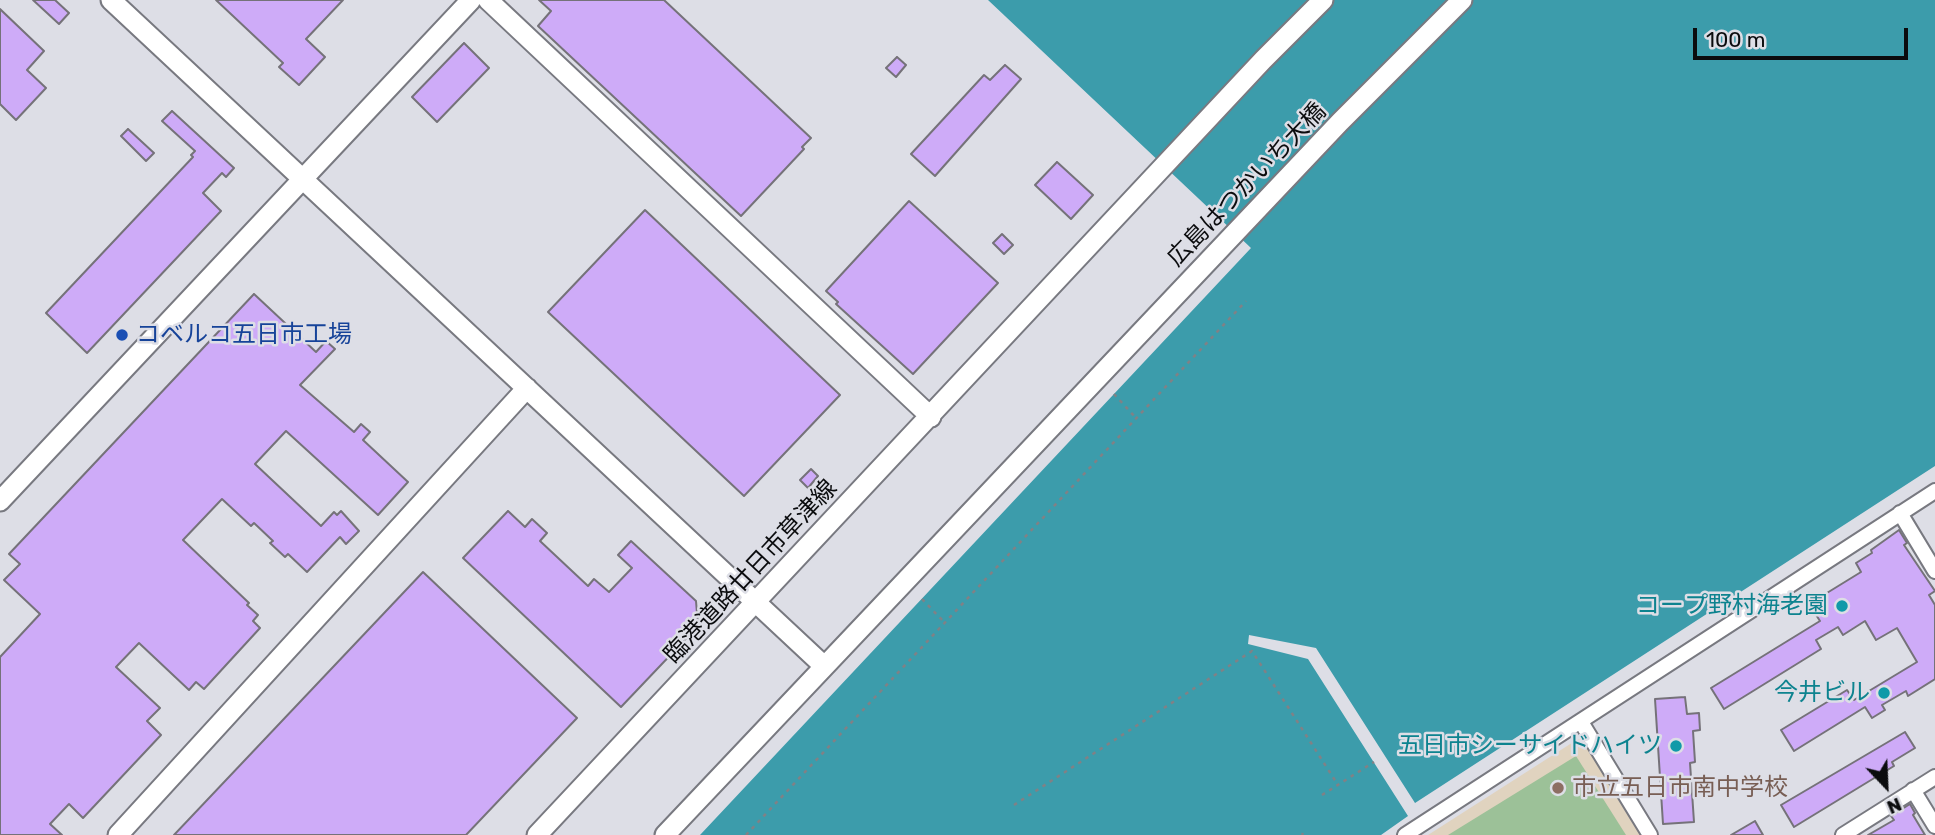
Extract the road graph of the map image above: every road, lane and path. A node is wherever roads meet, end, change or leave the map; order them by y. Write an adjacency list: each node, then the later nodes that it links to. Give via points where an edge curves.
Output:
1 (111, 0): 6 (street)
2 (471, 0): 6 (street)
3 (488, 0): 10 (street)
4 (1323, 0): 10 (street, 臨港道路廿日市草津線)
5 (1462, 0): 19 (street, 広島はつかいち大橋, via 1340,122)
6 (302, 178): 8 (street); 13 (street)
7 (1246, 301): 11 (path)
8 (527, 388): 17 (street); 29 (street)
9 (1114, 394): 11 (path)
10 (931, 417): 17 (street, 臨港道路廿日市草津線)
11 (1136, 418): 18 (path)
12 (1935, 491): 14 (street)
13 (0, 501)
14 (1900, 513): 15 (street); 20 (street)
15 (1935, 571)
16 (922, 599): 18 (path)
17 (756, 603): 19 (street); 30 (street, 臨港道路廿日市草津線)
18 (945, 623): 32 (path)
19 (824, 666): 31 (street)
20 (1581, 722): 33 (street); 34 (street)
21 (1374, 762): 23 (path)
22 (1935, 777): 24 (street)
23 (1338, 785): 25 (path); 26 (path, via 1252,651)
24 (1913, 790): 27 (street); 28 (street)
25 (1322, 795)
26 (1014, 804)
27 (1935, 826)
28 (1851, 833)
29 (118, 835)
30 (537, 835)
31 (665, 835)
32 (746, 835)
33 (1405, 835)
34 (1650, 835)

